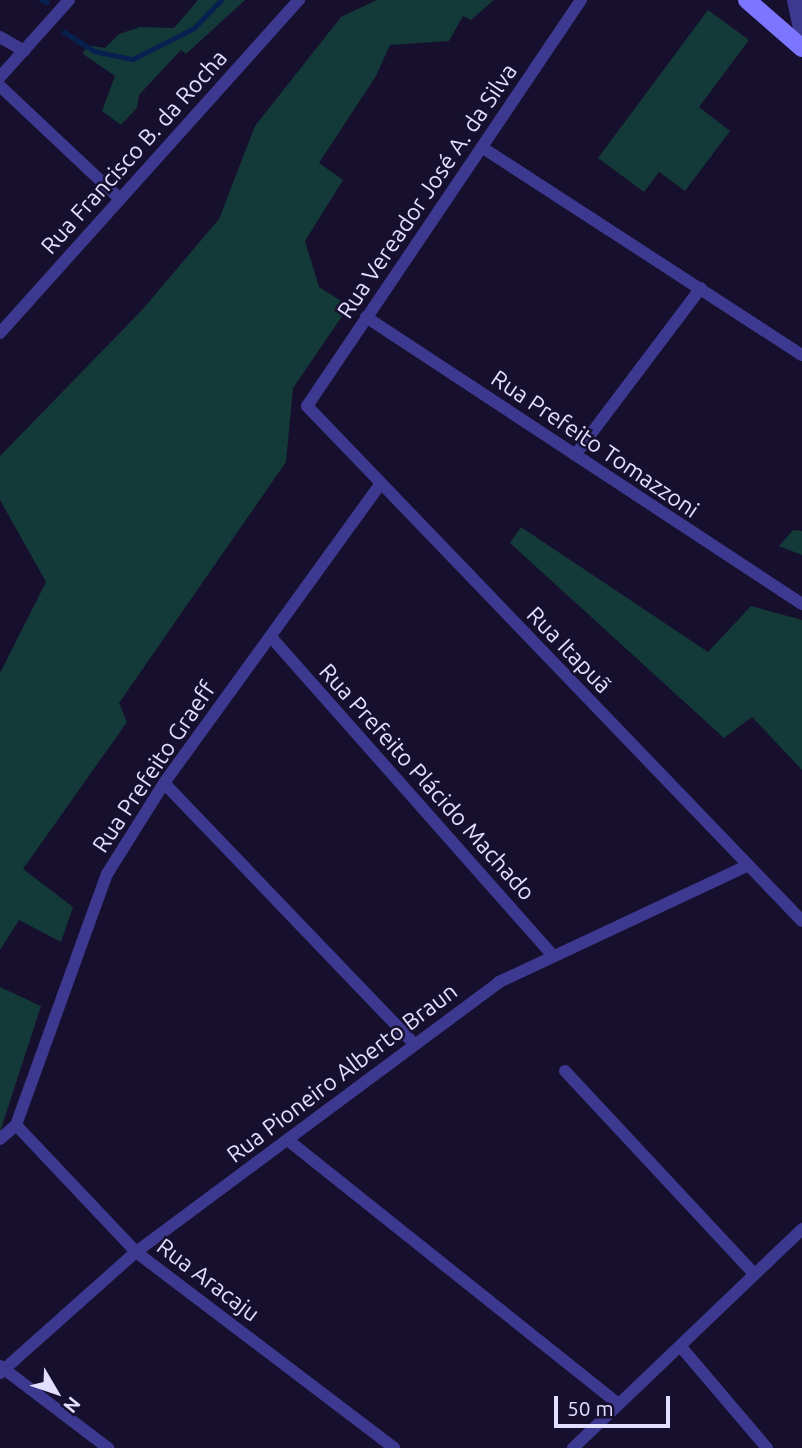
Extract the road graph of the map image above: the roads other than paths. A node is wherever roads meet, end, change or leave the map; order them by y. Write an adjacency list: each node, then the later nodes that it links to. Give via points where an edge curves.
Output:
1 (69, 0): 9 (street)
2 (299, 0): 13 (street, Rua Francisco B. da Rocha)
3 (581, 0): 12 (street, Rua Vereador José A. da Silva)
4 (747, 0): 8 (main road)
5 (795, 0): 6 (street)
6 (802, 33)
7 (0, 37): 9 (street)
8 (802, 48)
9 (23, 51): 10 (street)
10 (0, 77)
11 (0, 86): 13 (street)
12 (483, 148): 14 (street); 15 (street, Rua Vereador José A. da Silva)
13 (120, 199): 16 (street, Rua Francisco B. da Rocha)
14 (701, 288): 17 (street); 19 (street)
15 (366, 317): 18 (street, Rua Vereador José A. da Silva); 19 (street, Rua Prefeito Tomazzoni)
16 (0, 332)
17 (802, 355)
18 (307, 406): 20 (street, Rua Itapuã)
19 (575, 455): 21 (street, Rua Prefeito Tomazzoni)
20 (380, 483): 22 (street, Rua Prefeito Graeff); 24 (street, Rua Itapuã)
21 (802, 604)
22 (271, 637): 23 (street, Rua Prefeito Graeff); 26 (street, Rua Prefeito Plácido Machado)
23 (164, 783): 27 (street); 29 (street, Rua Prefeito Graeff, via 107,874)
24 (747, 866): 25 (street, Rua Itapuã); 26 (street, Rua Pioneiro Alberto Braun)
25 (802, 921)
26 (552, 955): 27 (street, Rua Pioneiro Alberto Braun, via 499,982)
27 (412, 1042): 31 (street, Rua Pioneiro Alberto Braun)
28 (565, 1071): 34 (street)
29 (16, 1125): 30 (street, Rua Prefeito Graeff); 33 (street, Rua Aracaju)
30 (0, 1139)
31 (289, 1141): 33 (street, Rua Pioneiro Alberto Braun); 37 (street)
32 (802, 1229): 34 (street)
33 (136, 1252): 36 (street, Rua Pioneiro Alberto Braun); 39 (street, Rua Aracaju)
34 (754, 1274): 35 (street)
35 (681, 1347): 37 (street); 41 (street)
36 (1, 1369): 38 (street)
37 (618, 1404): 40 (street)
38 (108, 1448)
39 (394, 1448)
40 (573, 1448)
41 (767, 1448)

